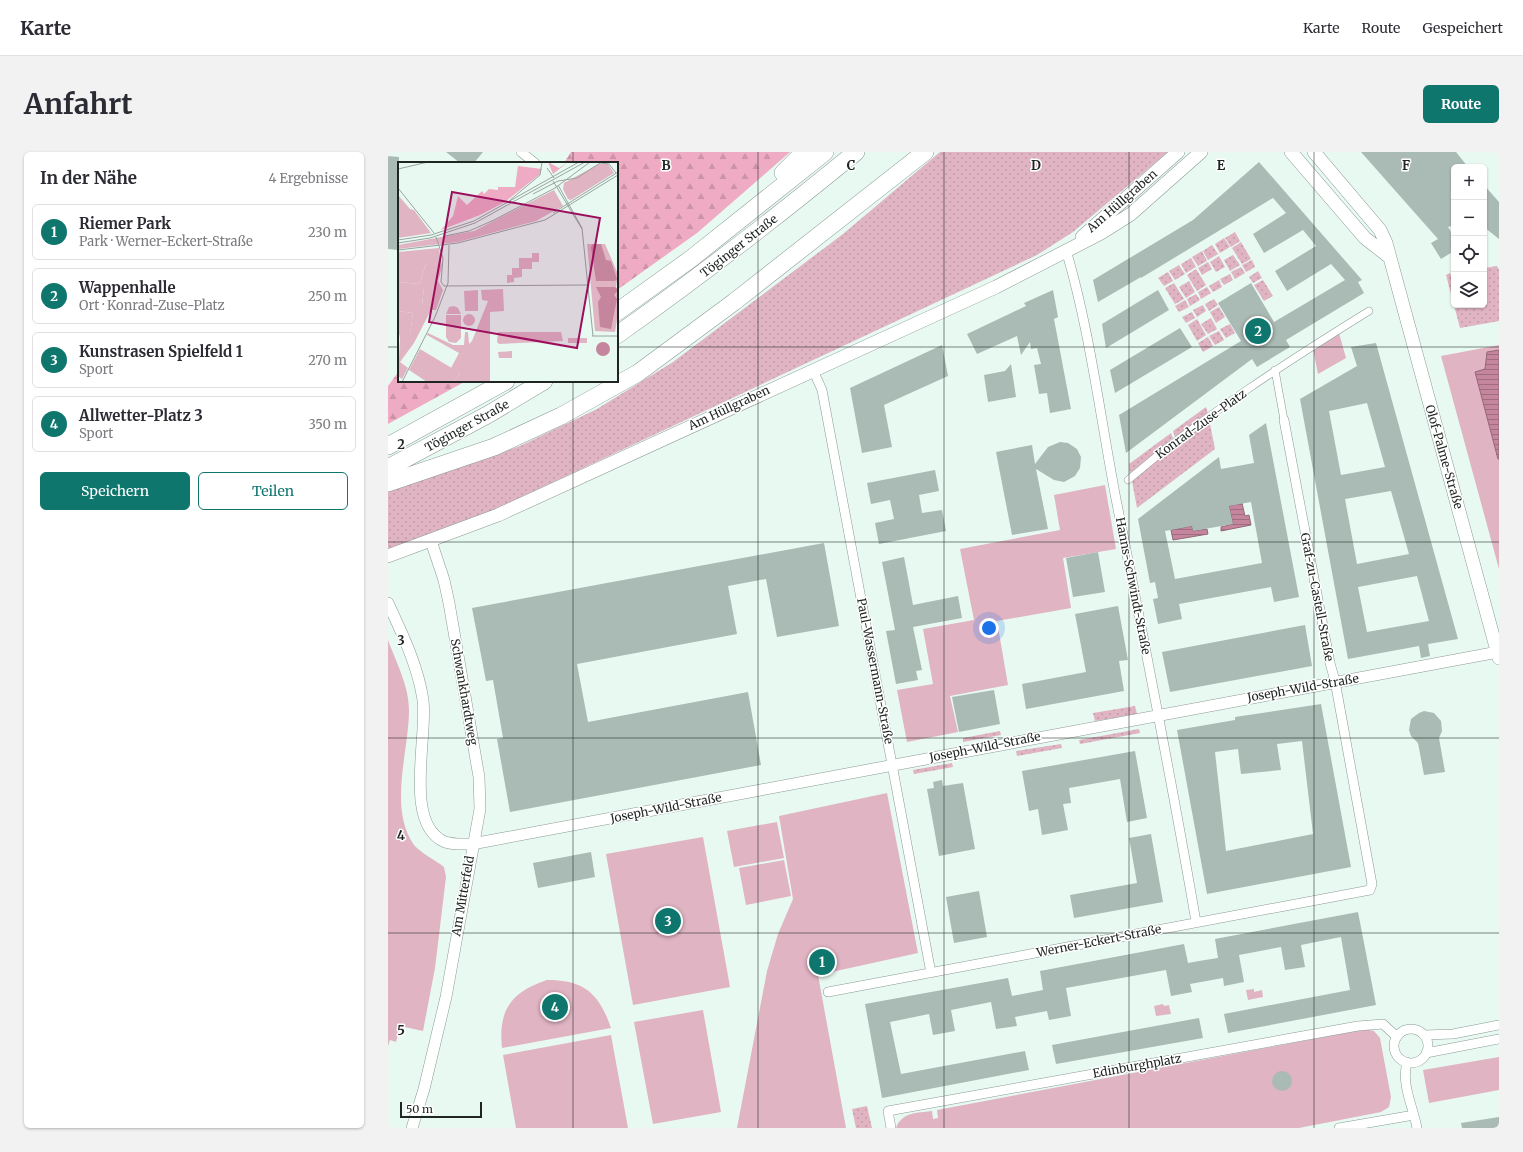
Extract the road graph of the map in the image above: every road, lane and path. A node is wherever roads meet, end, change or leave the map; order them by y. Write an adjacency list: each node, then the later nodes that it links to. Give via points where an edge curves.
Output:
1 (521, 152): 10 (street)
2 (804, 152): 13 (highway, via 787,170 702,239)
3 (825, 152): 13 (highway, Töginger Straße)
4 (856, 152): 16 (highway, Töginger Straße, via 713,266)
5 (925, 152): 25 (highway, via 734,302 638,373 561,416 494,448)
6 (1178, 152): 11 (main road, Am Hüllgraben, via 1124,202)
7 (1201, 152): 11 (main road, Am Hüllgraben, via 1130,214 1101,233)
8 (1291, 152): 12 (main road, via 1366,238)
9 (1314, 152): 12 (main road, Olof-Palme-Straße, via 1380,230)
10 (534, 162)
11 (1066, 250): 17 (main road, Am Hüllgraben, via 996,287); 31 (street, Hanns-Schwindt-Straße, via 1091,360)
12 (1388, 256): 29 (main road, Olof-Palme-Straße)
13 (692, 258): 14 (highway, Töginger Straße)
14 (618, 311)
15 (1369, 311): 18 (street, Konrad-Zuse-Platz)
16 (618, 334)
17 (813, 370): 26 (main road, Am Hüllgraben, via 498,515); 32 (street, Paul-Wassermann-Straße, via 822,390)
18 (1275, 370): 21 (street); 24 (street, Konrad-Zuse-Platz, via 1198,424)
19 (504, 382): 22 (highway, Töginger Straße)
20 (542, 382): 23 (highway, Töginger Straße)
21 (1284, 420): 30 (street, Graf-zu-Castell-Straße)
22 (388, 446)
23 (388, 468)
24 (1128, 480)
25 (388, 483)
26 (431, 541): 27 (main road, Am Hüllgraben); 33 (street, Schwankhardtweg, via 444,580 479,777 479,818)
27 (388, 556)
28 (388, 603): 33 (street, Am Mitterfeld, via 412,659 423,698 421,789 424,820 432,832 445,842)
29 (1498, 655): 30 (street, Joseph-Wild-Straße)
30 (1335, 682): 31 (street, Joseph-Wild-Straße); 34 (street, Graf-zu-Castell-Straße, via 1372,884)
31 (1159, 715): 32 (street, Joseph-Wild-Straße); 35 (street, Hanns-Schwindt-Straße)
32 (892, 765): 33 (street, Joseph-Wild-Straße); 36 (street, Paul-Wassermann-Straße)
33 (472, 844): 45 (street, Am Mitterfeld, via 446,997)
34 (1370, 890): 35 (street, Werner-Eckert-Straße)
35 (1196, 922): 36 (street, Werner-Eckert-Straße)
36 (931, 973): 37 (street, Werner-Eckert-Straße)
37 (828, 992)
38 (1499, 1025): 39 (street, via 1453,1034)
39 (1424, 1035): 40 (street, via 1411,1029 1402,1031); 42 (street, via 1428,1044)
40 (1397, 1037): 43 (street, via 1394,1043 1395,1050 1398,1057); 46 (street, Edinburghplatz, via 1383,1024 1358,1026 888,1111)
41 (1499, 1039): 42 (street)
42 (1426, 1053): 43 (street, via 1420,1060)
43 (1407, 1062): 44 (street, via 1405,1079)
44 (1414, 1115): 47 (street); 48 (street)
45 (412, 1128)
46 (891, 1128)
47 (1339, 1128)
48 (1417, 1128)

